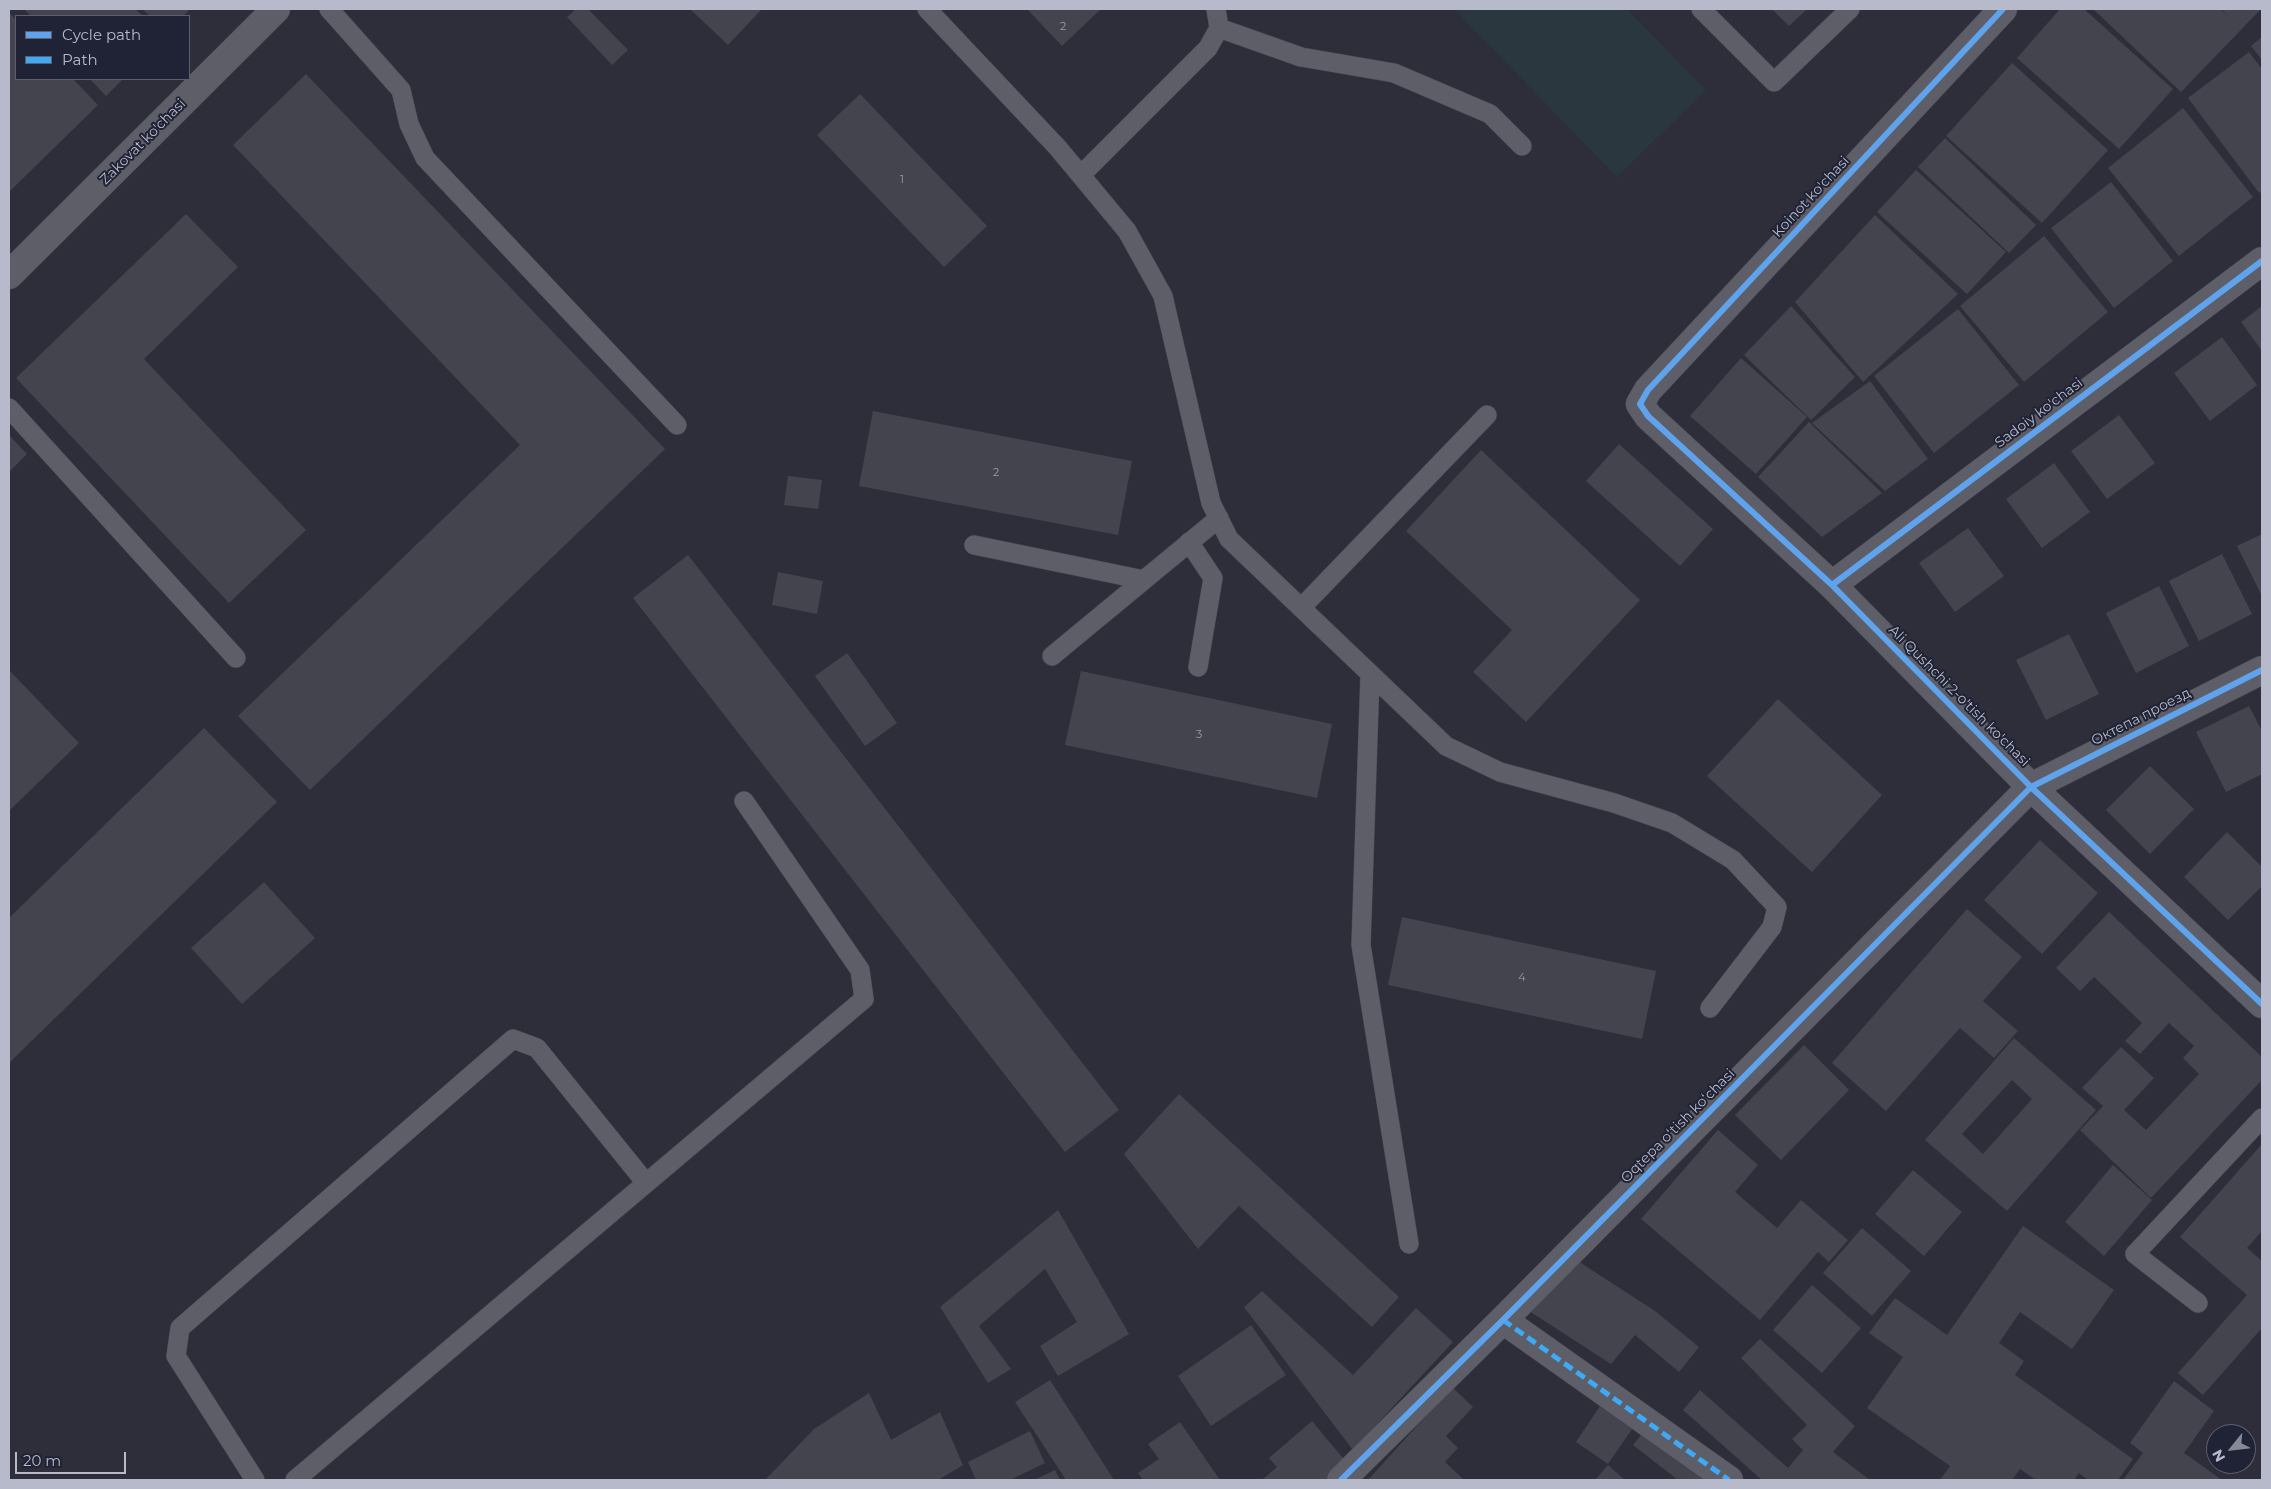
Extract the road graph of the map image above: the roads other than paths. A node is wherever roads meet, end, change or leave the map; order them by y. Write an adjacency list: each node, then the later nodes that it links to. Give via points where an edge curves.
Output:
1 (276, 9): 12 (street, Zakovat ko'chasi)
2 (329, 9): 16 (lane, via 401,90 409,124 425,158)
3 (928, 9): 10 (lane)
4 (1216, 9): 8 (lane)
5 (1701, 9): 6 (lane, via 1774,82)
6 (1850, 9)
7 (2003, 9): 13 (street, Koinot ko'chasi, via 1648,390)
8 (1219, 28): 9 (lane, via 1301,56 1394,73 1490,114); 10 (lane, via 1208,48)
9 (1522, 146)
10 (1081, 175): 17 (lane, via 1127,232 1163,296 1211,503)
11 (2262, 261): 21 (street, Sadoiy ko'chasi)
12 (9, 275)
13 (1640, 404): 21 (street, Ali Qushchi 2-o'tish ko'chasi, via 1648,416)
14 (9, 408): 24 (lane)
15 (1487, 415): 22 (lane)
16 (677, 425)
17 (1219, 518): 18 (lane); 22 (lane, via 1229,539)
18 (1189, 542): 20 (lane); 25 (lane, via 1213,578)
19 (974, 545): 20 (lane)
20 (1144, 580): 23 (lane)
21 (1832, 585): 28 (street, Ali Qushchi 2-o'tish ko'chasi)
22 (1301, 608): 27 (lane)
23 (1052, 656)
24 (236, 658)
25 (1198, 667)
26 (2262, 670): 28 (street, Октепа проезд)
27 (1370, 676): 31 (lane, via 1446,746 1500,772 1614,803 1672,823 1733,860 1777,907 1772,927); 34 (lane, via 1361,945)
28 (2031, 787): 30 (street, Ali Qushchi 2-o'tish ko'chasi); 36 (street, Oqtepa oʻtish koʻchasi)
29 (744, 801): 33 (lane, via 860,970 864,999)
30 (2262, 1004)
31 (1710, 1008)
32 (2262, 1118): 35 (lane, via 2135,1254)
33 (646, 1183): 37 (lane, via 537,1048 512,1038 180,1328 176,1356); 38 (lane)
34 (1409, 1244)
35 (2198, 1303)
36 (1502, 1320): 39 (street, Oqtepa oʻtish koʻchasi); 40 (street)
37 (255, 1480)
38 (295, 1480)
39 (1341, 1480)
40 (1729, 1480)

